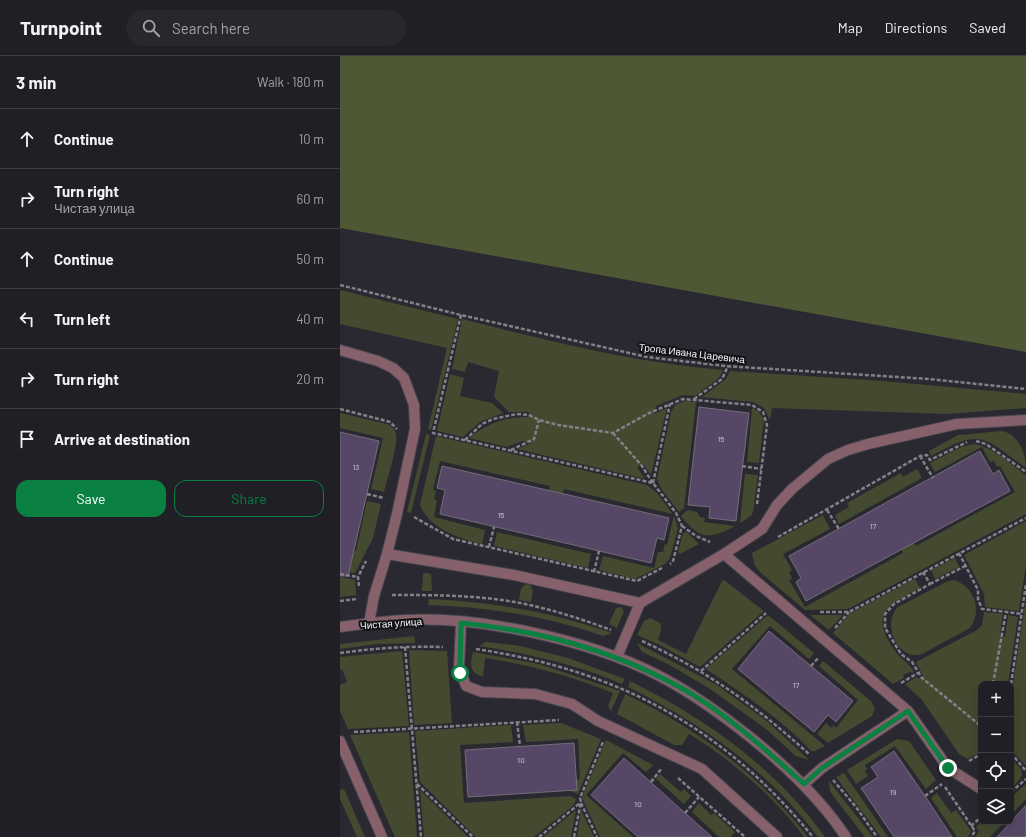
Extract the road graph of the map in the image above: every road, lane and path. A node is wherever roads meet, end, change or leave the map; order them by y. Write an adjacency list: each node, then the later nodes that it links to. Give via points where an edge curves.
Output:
1 (340, 285): 2 (path, Тропа Ивана Царевича)
2 (461, 315): 4 (path, Тропа Ивана Царевича, via 647,357); 13 (path, via 433,432)
3 (340, 350): 39 (street, via 393,368 404,378 414,405 415,428)
4 (728, 366): 5 (path, Тропа Ивана Царевича); 6 (path, via 722,379)
5 (1026, 388)
6 (693, 400): 7 (path, via 683,399); 17 (path, via 752,405 764,412 767,425)
7 (670, 404): 12 (path); 20 (path)
8 (340, 409): 11 (path, via 390,422)
9 (539, 420): 12 (path); 13 (path, via 530,415 517,414 493,419 482,424); 14 (path, via 534,439)
10 (1026, 421): 40 (street, via 957,424 848,450 828,459 810,472 777,505 762,530)
11 (399, 432)
12 (613, 433): 20 (path, via 642,466)
13 (465, 440): 14 (path)
14 (511, 450): 20 (path)
15 (920, 456): 18 (path, via 927,455 930,460 966,442 977,441 986,444); 19 (path); 26 (path)
16 (742, 466): 17 (path)
17 (761, 468): 25 (path)
18 (1026, 472)
19 (932, 478)
20 (653, 483): 29 (path, via 676,513)
21 (387, 491): 23 (path)
22 (367, 494): 23 (path)
23 (385, 498): 24 (path)
24 (383, 505)
25 (757, 505)
26 (828, 510): 31 (path); 33 (path)
27 (414, 517): 36 (path, via 453,539)
28 (1026, 518): 38 (path)
29 (682, 526): 34 (path); 43 (path)
30 (494, 527): 36 (path)
31 (839, 529)
32 (717, 539): 34 (path)
33 (774, 539)
34 (710, 543): 35 (path); 40 (path)
35 (704, 546)
36 (488, 547): 47 (path)
37 (599, 551): 47 (path)
38 (959, 553): 45 (path); 48 (path)
39 (387, 554): 54 (street, via 514,575); 58 (street)
40 (724, 554): 54 (street); 56 (street)
41 (366, 558): 50 (path)
42 (679, 558): 43 (path)
43 (673, 561): 44 (path)
44 (669, 564)
45 (965, 566): 51 (path); 55 (path, via 978,590 978,600 982,609)
46 (663, 568): 47 (path, via 637,582)
47 (594, 572)
48 (923, 572): 51 (path); 56 (path, via 849,612)
49 (340, 574): 50 (path)
50 (358, 577): 53 (path)
51 (930, 584): 71 (path, via 894,604 885,614 885,628 893,644 912,662 922,678)
52 (1026, 584): 57 (path)
53 (360, 591)
54 (640, 603): 63 (street)
55 (1006, 612): 57 (path); 66 (path)
56 (791, 613): 65 (path, via 783,623 768,611); 68 (street)
57 (1022, 614): 67 (path)
58 (369, 623): 59 (street, Чистая улица, via 406,620); 60 (street, Чистая улица)
59 (461, 623): 63 (street, Чистая улица, via 501,627 552,638); 110 (street, via 459,668 466,686 482,692 535,694 572,704 598,721 702,769)
60 (340, 627)
61 (405, 646): 72 (path)
62 (817, 652): 64 (path, via 820,655)
63 (617, 657): 92 (street, Чистая улица, via 673,683 727,719)
64 (811, 666)
65 (701, 671)
66 (994, 681)
67 (1011, 681)
68 (908, 711): 92 (street, via 822,768); 93 (street, via 948,768)
69 (517, 722): 70 (path); 72 (path); 76 (path)
70 (566, 722)
71 (978, 724)
72 (411, 728): 73 (path); 90 (path)
73 (349, 732)
74 (605, 736): 97 (path, via 580,798)
75 (340, 741): 102 (street)
76 (520, 746)
77 (817, 754): 78 (path)
78 (810, 755)
79 (1014, 757): 83 (path)
80 (660, 765): 81 (path)
81 (663, 767): 82 (path); 89 (path)
82 (668, 771)
83 (1026, 771)
84 (674, 774): 96 (path)
85 (834, 776): 87 (path)
86 (938, 777): 91 (path)
87 (832, 778)
88 (1026, 779): 94 (path)
89 (651, 782)
90 (416, 783): 103 (path); 104 (path)
91 (942, 783): 95 (path); 100 (path)
92 (804, 784): 111 (street, Чистая улица)
93 (978, 787)
94 (1014, 789)
95 (925, 796)
96 (700, 797): 98 (path); 101 (path)
97 (581, 802): 105 (path); 106 (path); 107 (path)
98 (686, 813)
99 (978, 820): 100 (path)
100 (971, 826): 112 (path, via 975,831)
101 (741, 833): 108 (path); 109 (path)
102 (382, 837)
103 (420, 837)
104 (473, 837)
105 (539, 837)
106 (574, 837)
107 (597, 837)
108 (738, 837)
109 (745, 837)
110 (777, 837)
111 (846, 837)
112 (971, 837)

